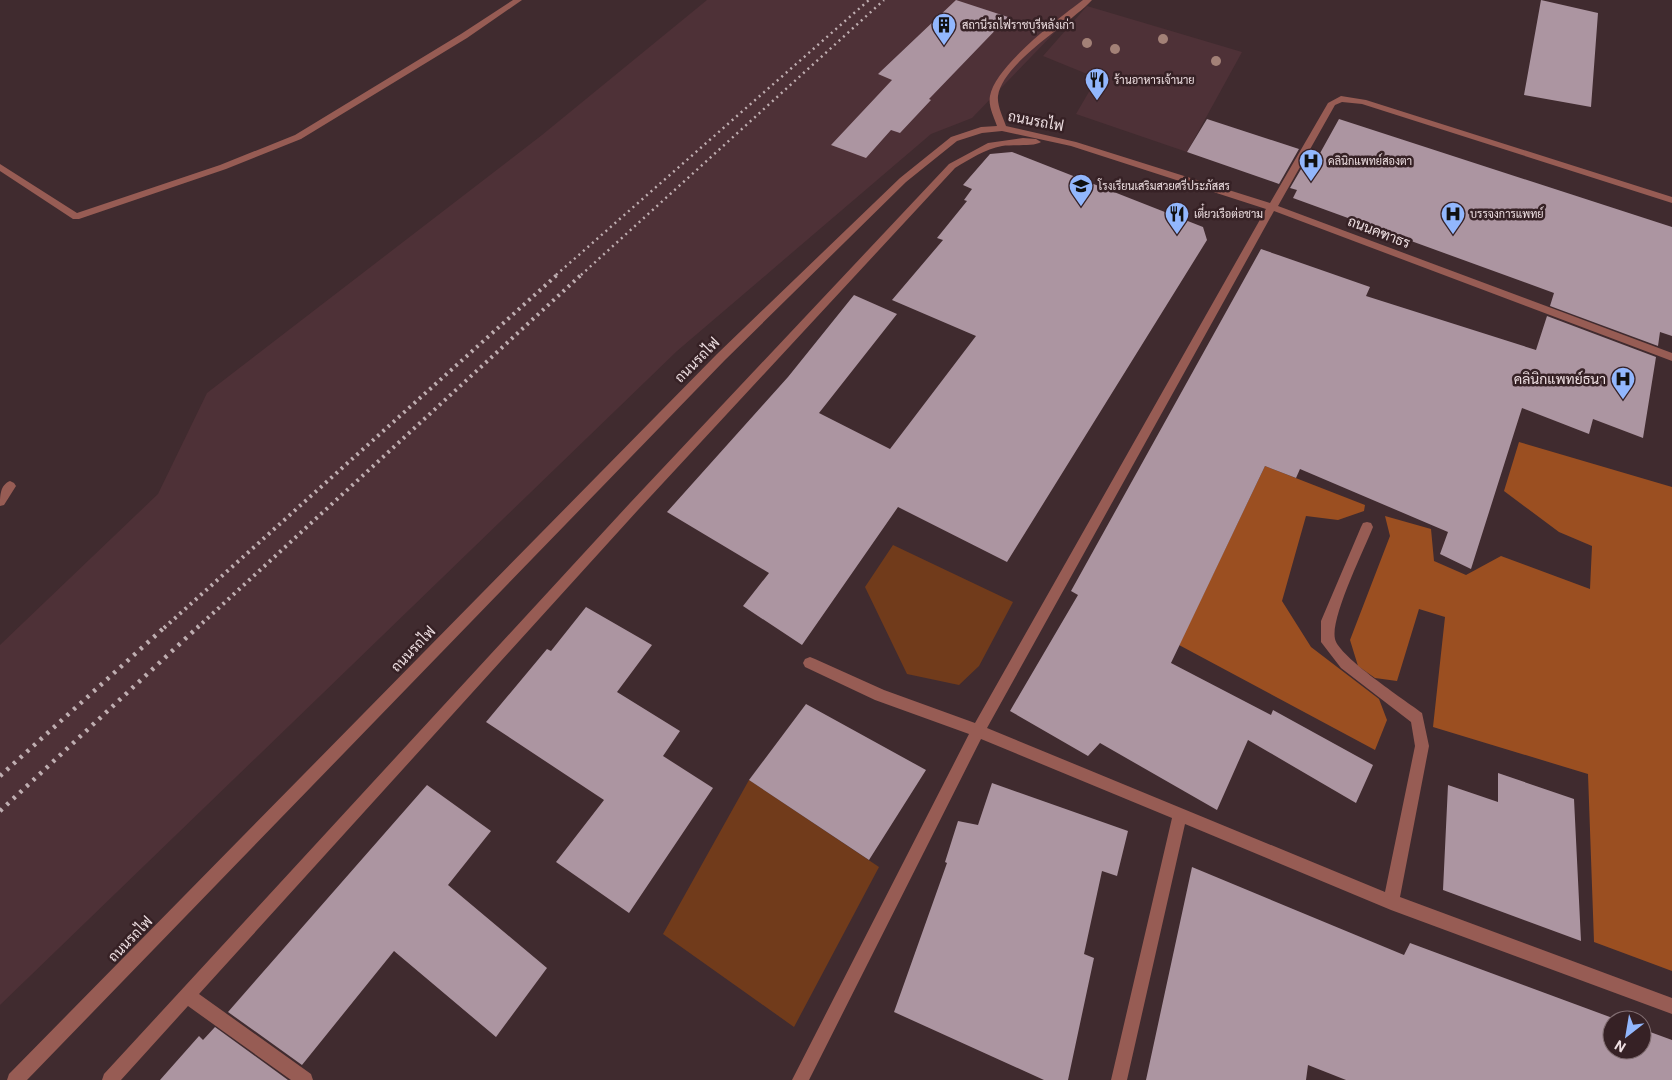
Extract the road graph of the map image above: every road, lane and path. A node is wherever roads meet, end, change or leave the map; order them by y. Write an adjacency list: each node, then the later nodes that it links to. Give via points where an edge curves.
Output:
1 (518, 0): 5 (street, via 298,137 223,167 76,217)
2 (1088, 0): 3 (street, via 1047,31 998,82 993,96)
3 (1002, 128): 4 (street, ถนนรถไฟ); 18 (street, ถนนรถไฟ, via 982,130 954,139 889,194 721,357)
4 (1073, 144): 7 (street, ถนนคฑาธร); 16 (street, ถนนรถไฟ, via 1018,140 997,143 952,166 565,579)
5 (0, 166)
6 (1672, 200): 7 (street, via 1363,102 1341,99 1332,103)
7 (1272, 207): 8 (street, ถนนคฑาธร); 13 (street)
8 (1672, 357)
9 (10, 486): 10 (street)
10 (0, 501)
11 (1367, 527): 15 (street, via 1328,621 1328,642 1346,664 1417,718 1422,746)
12 (810, 663): 13 (street, via 880,695)
13 (978, 731): 14 (street); 21 (street)
14 (1180, 814): 15 (street); 22 (street)
15 (1391, 902): 17 (street)
16 (187, 995): 19 (street, ถนนรถไฟ); 20 (street)
17 (1672, 1006)
18 (15, 1080)
19 (110, 1080)
20 (305, 1080)
21 (800, 1080)
22 (1119, 1080)

